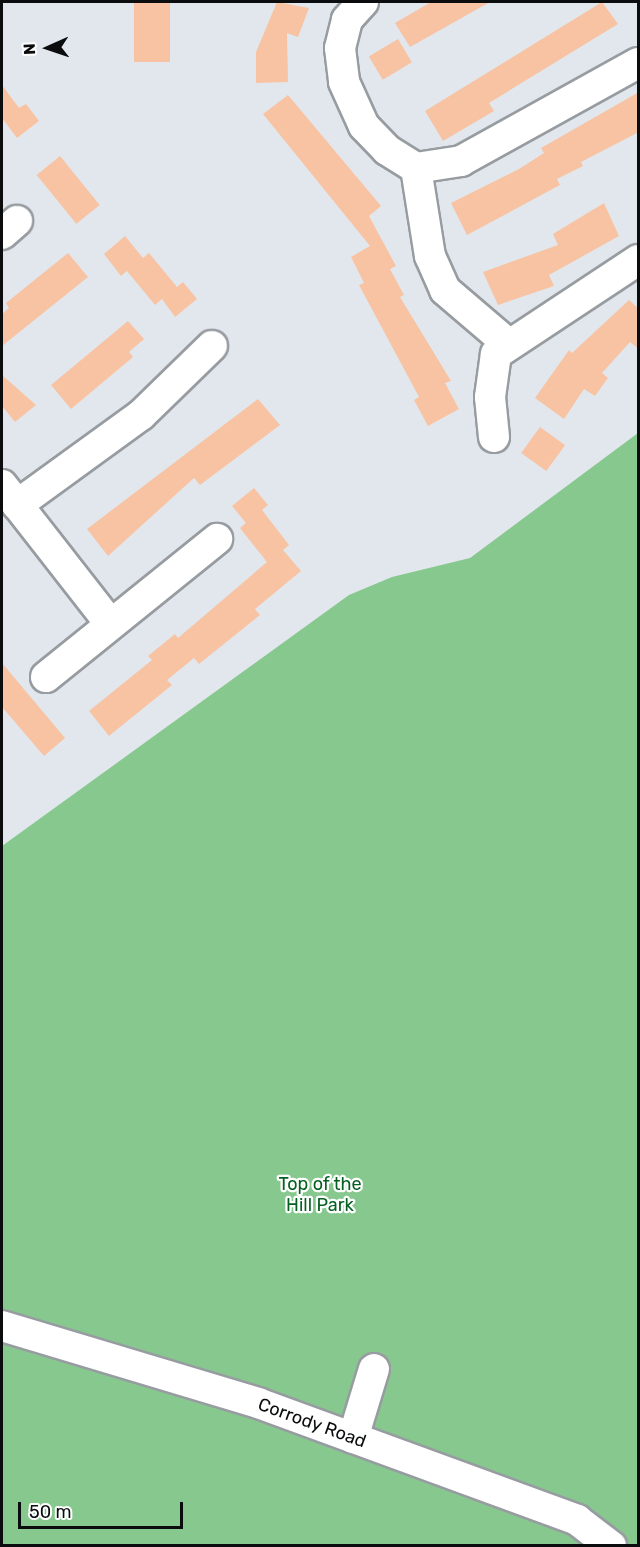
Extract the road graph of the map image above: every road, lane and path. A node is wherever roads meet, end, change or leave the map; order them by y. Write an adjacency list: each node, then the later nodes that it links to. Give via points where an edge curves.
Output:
1 (363, 2): 3 (street, via 347,20 340,48 344,82 364,126 387,150)
2 (639, 63): 3 (street, via 461,161)
3 (416, 168): 5 (street, via 430,256 445,290)
4 (639, 260): 5 (street)
5 (507, 343): 7 (street, via 496,354 491,378)
6 (212, 346): 8 (street, via 141,415)
7 (495, 437)
8 (9, 495): 10 (street)
9 (217, 539): 10 (street)
10 (110, 623): 11 (street)
11 (46, 677)
12 (2, 1326): 14 (street, Corrody Road, via 258,1403)
13 (374, 1369): 14 (street)
14 (353, 1438): 15 (street, Corrody Road, via 577,1520)
15 (611, 1545)

